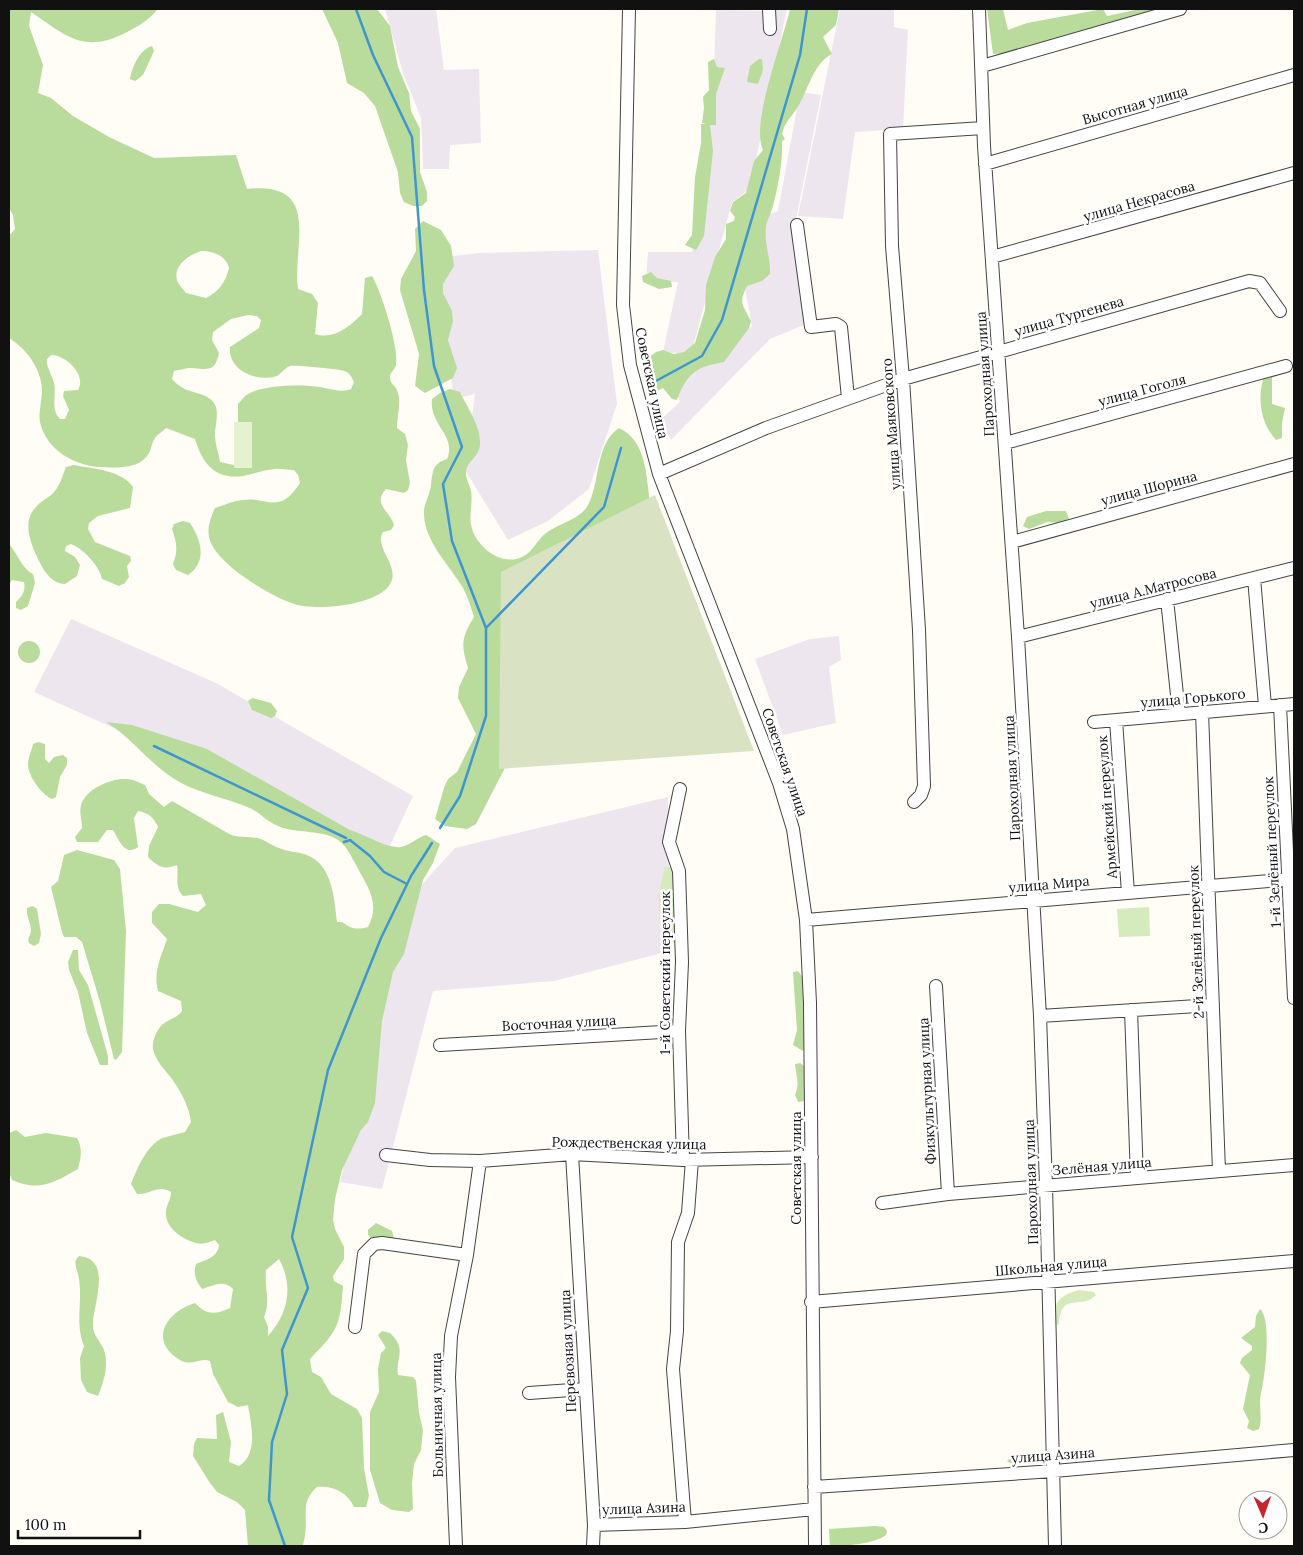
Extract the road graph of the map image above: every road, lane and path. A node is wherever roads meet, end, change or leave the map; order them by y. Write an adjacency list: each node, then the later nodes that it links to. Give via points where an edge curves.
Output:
1 (628, 9): 20 (street, Советская улица, via 625,336)
2 (769, 9): 5 (street)
3 (979, 9): 6 (street, Пароходная улица)
4 (1180, 9): 6 (street)
5 (770, 29)
6 (982, 66): 8 (street, Пароходная улица)
7 (1294, 75): 9 (street, Высотная улица)
8 (982, 128): 9 (street, Пароходная улица); 16 (street, улица Маяковского, via 890,134 892,246)
9 (985, 164): 12 (street, Пароходная улица)
10 (1294, 173): 12 (street, улица Некрасова)
11 (797, 225): 17 (street, via 811,327 836,324 841,327)
12 (992, 257): 14 (street, Пароходная улица)
13 (1280, 311): 14 (street, улица Тургенева, via 1260,283 1249,281)
14 (999, 351): 16 (street, улица Тургенева); 18 (street, Пароходная улица)
15 (1286, 366): 18 (street, улица Гоголя)
16 (903, 379): 17 (street, улица Тургенева); 34 (street, улица Маяковского, via 924,786)
17 (848, 398): 20 (street, улица Тургенева, via 766,428)
18 (1005, 443): 21 (street, Пароходная улица)
19 (1294, 464): 21 (street, улица Шорина)
20 (659, 474): 39 (street, Советская улица, via 779,783 793,829)
21 (1012, 542): 25 (street, Пароходная улица)
22 (1294, 568): 23 (street, улица А.Матросова)
23 (1254, 578): 24 (street, улица А.Матросова); 28 (street)
24 (1167, 599): 25 (street, улица А.Матросова); 30 (street)
25 (1018, 637): 38 (street, Пароходная улица)
26 (1294, 704): 27 (street, улица Горького)
27 (1280, 705): 28 (street, улица Горького); 35 (street, 1-й Зелёный переулок)
28 (1265, 706): 29 (street, улица Горького)
29 (1202, 712): 30 (street, улица Горького); 36 (street, 2-й Зелёный переулок)
30 (1179, 714): 31 (street, улица Горького)
31 (1116, 720): 32 (street, улица Горького); 37 (street, Армейский переулок)
32 (1094, 722)
33 (680, 789): 45 (street, 1-й Советский переулок, via 669,842 679,870)
34 (914, 802)
35 (1291, 879): 36 (street, улица Мира); 41 (street, 1-й Зелёный переулок)
36 (1208, 886): 37 (street, улица Мира); 42 (street, 2-й Зелёный переулок)
37 (1128, 893): 38 (street, улица Мира)
38 (1034, 901): 39 (street, улица Мира); 44 (street, Пароходная улица)
39 (806, 920): 49 (street, Советская улица)
40 (936, 986): 56 (street, Физкультурная улица)
41 (1294, 998)
42 (1213, 1005): 43 (street); 53 (street, 2-й Зелёный переулок)
43 (1131, 1010): 44 (street); 54 (street)
44 (1040, 1016): 55 (street, Пароходная улица)
45 (680, 1031): 46 (street, Восточная улица); 51 (street, 1-й Советский переулок)
46 (440, 1045)
47 (572, 1154): 50 (street, Рождественская улица); 51 (street, Рождественская улица); 63 (street, Перевозная улица)
48 (386, 1156): 50 (street, Рождественская улица)
49 (812, 1157): 51 (street, Рождественская улица); 61 (street, Советская улица)
50 (480, 1160): 58 (street, Больничная улица)
51 (687, 1160): 69 (street, 1-й Советский переулок, via 688,1213 678,1242 674,1369)
52 (1294, 1165): 53 (street, Зелёная улица)
53 (1219, 1171): 54 (street, Зелёная улица)
54 (1137, 1178): 55 (street, Зелёная улица)
55 (1046, 1186): 56 (street, Зелёная улица); 60 (street, Пароходная улица)
56 (948, 1194): 57 (street, Зелёная улица)
57 (882, 1203)
58 (466, 1255): 62 (street, via 374,1244 364,1254); 71 (street, Больничная улица, via 451,1336 449,1377)
59 (1294, 1261): 60 (street, Школьная улица)
60 (1048, 1282): 61 (street, Школьная улица); 66 (street, Пароходная улица)
61 (811, 1302): 67 (street, Советская улица)
62 (355, 1327)
63 (586, 1389): 64 (street); 70 (street, Перевозная улица)
64 (529, 1393)
65 (1294, 1450): 66 (street, улица Азина)
66 (1054, 1471): 67 (street, улица Азина); 74 (street, Пароходная улица)
67 (814, 1487): 68 (street, Советская улица)
68 (814, 1510): 69 (street, улица Азина); 73 (street, Советская улица)
69 (685, 1522): 70 (street, улица Азина)
70 (594, 1525): 72 (street, Перевозная улица)
71 (456, 1546)
72 (593, 1546)
73 (815, 1546)
74 (1054, 1546)

